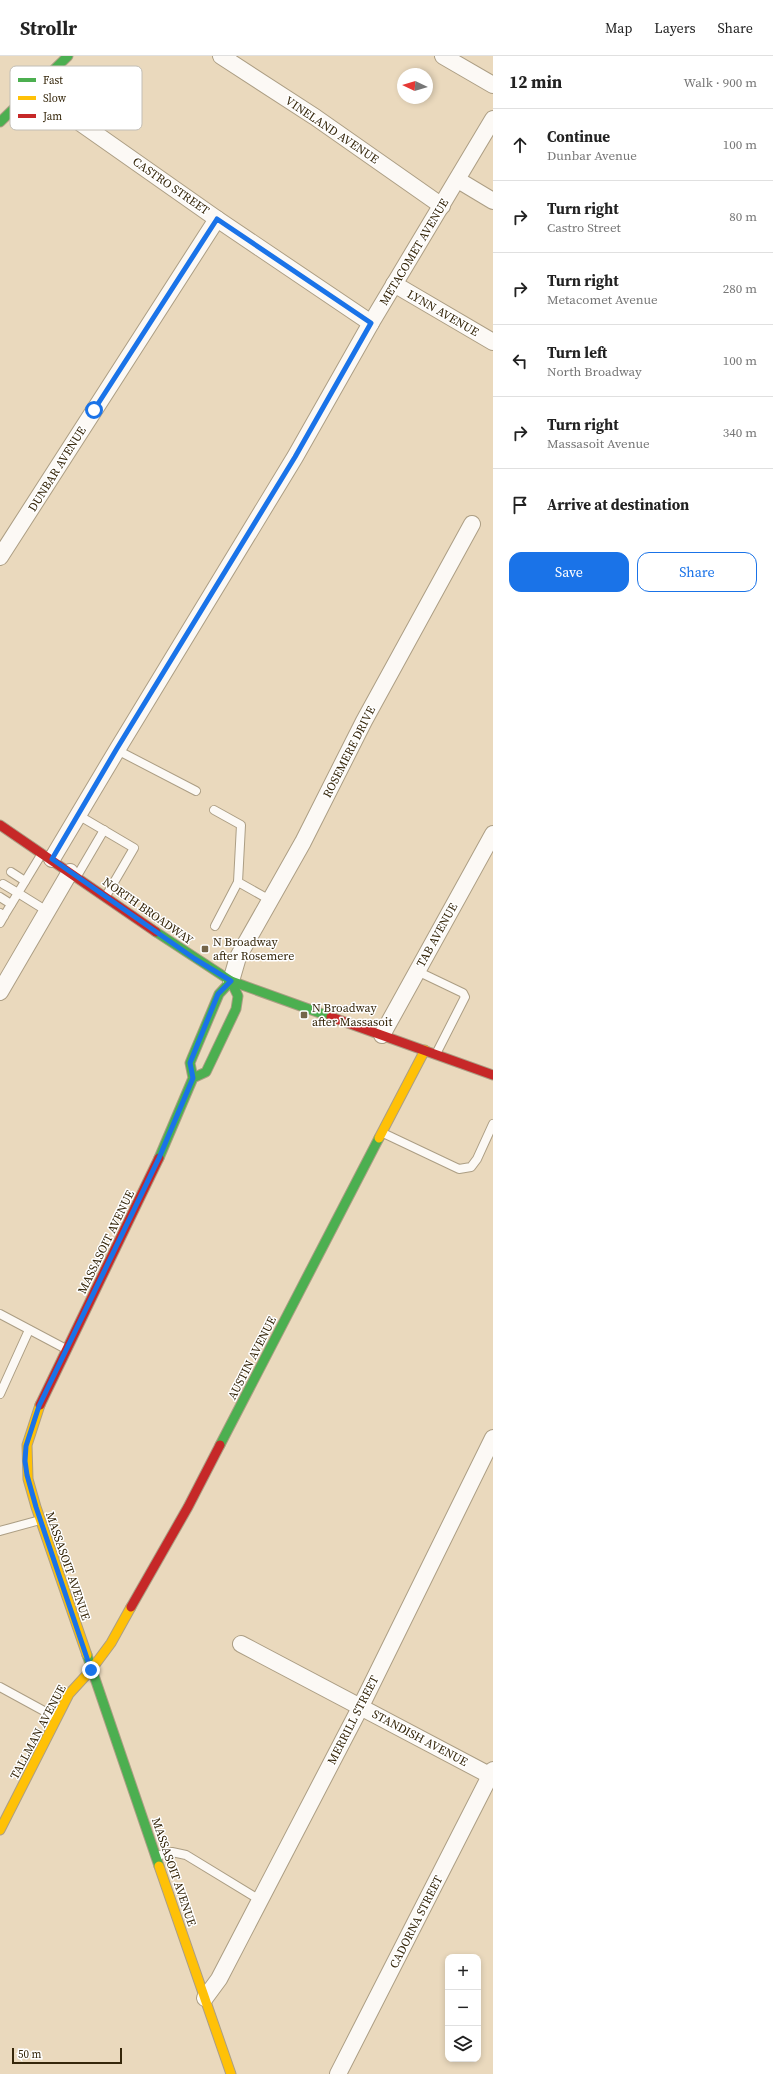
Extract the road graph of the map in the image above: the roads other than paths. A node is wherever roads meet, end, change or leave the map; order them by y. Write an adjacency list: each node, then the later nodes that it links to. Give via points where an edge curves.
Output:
1 (68, 56): 4 (main road)
2 (221, 56): 12 (street, VINELAND AVENUE, via 315,117)
3 (443, 56): 5 (street)
4 (57, 66)
5 (493, 85)
6 (10, 112): 8 (main road)
7 (493, 119): 10 (street, METACOMET AVENUE)
8 (0, 122)
9 (90, 130): 13 (street, CASTRO STREET)
10 (458, 180): 11 (street); 12 (street, METACOMET AVENUE)
11 (493, 201)
12 (442, 206): 14 (street, METACOMET AVENUE)
13 (217, 219): 15 (street, CASTRO STREET); 18 (street, DUNBAR AVENUE)
14 (394, 284): 15 (street, METACOMET AVENUE); 16 (street, LYNN AVENUE)
15 (371, 323): 19 (street, METACOMET AVENUE, via 295,457)
16 (493, 342)
17 (472, 524): 35 (street, ROSEMERE DRIVE)
18 (0, 557)
19 (116, 750): 20 (lane); 22 (street, METACOMET AVENUE)
20 (196, 791)
21 (214, 810): 30 (lane, via 241,825)
22 (78, 814): 24 (lane); 26 (street, METACOMET AVENUE)
23 (0, 825): 26 (main road, NORTH BROADWAY)
24 (104, 830): 28 (lane); 34 (lane, via 134,848)
25 (493, 834): 40 (street, TAB AVENUE)
26 (47, 856): 28 (main road, NORTH BROADWAY); 29 (lane)
27 (11, 872): 29 (lane)
28 (73, 874): 34 (main road, NORTH BROADWAY); 37 (street)
29 (25, 881): 32 (lane)
30 (238, 882): 35 (lane); 39 (lane)
31 (3, 884): 32 (lane)
32 (18, 893): 36 (lane); 37 (lane)
33 (0, 897): 36 (lane)
34 (106, 897): 41 (main road, NORTH BROADWAY)
35 (270, 900): 41 (street, ROSEMERE DRIVE, via 238,957)
36 (11, 904): 38 (lane)
37 (47, 911): 42 (street)
38 (1, 918)
39 (215, 926)
40 (417, 971): 43 (street, TAB AVENUE); 45 (lane, via 463,993 466,997)
41 (231, 981): 43 (main road, NORTH BROADWAY); 47 (main road, MASSASOIT AVENUE, via 218,994 190,1063); 47 (main road, via 238,996 236,1009 206,1072)
42 (0, 992)
43 (382, 1035): 44 (main road, NORTH BROADWAY)
44 (425, 1050): 45 (main road, NORTH BROADWAY); 49 (main road, AUSTIN AVENUE)
45 (436, 1054): 46 (main road, NORTH BROADWAY)
46 (493, 1075)
47 (193, 1078): 52 (main road, MASSASOIT AVENUE, via 156,1164)
48 (493, 1124): 49 (lane, via 471,1167 459,1169)
49 (383, 1133): 58 (main road, AUSTIN AVENUE, via 188,1507 111,1643)
50 (0, 1314): 51 (lane)
51 (29, 1330): 52 (lane); 53 (lane)
52 (67, 1349): 55 (main road, MASSASOIT AVENUE, via 38,1410 26,1446 27,1475)
53 (0, 1394)
54 (493, 1438): 60 (street, MERRILL STREET)
55 (40, 1520): 56 (lane); 58 (main road, MASSASOIT AVENUE)
56 (0, 1531)
57 (241, 1644): 60 (street, STANDISH AVENUE)
58 (91, 1670): 61 (main road, TALLMAN AVENUE, via 69,1694); 64 (main road, MASSASOIT AVENUE)
59 (0, 1687): 61 (lane)
60 (361, 1706): 62 (street, STANDISH AVENUE); 65 (street, MERRILL STREET)
61 (57, 1718): 63 (main road, TALLMAN AVENUE)
62 (492, 1774): 68 (street, CADORNA STREET)
63 (0, 1830)
64 (156, 1856): 65 (lane, via 172,1852 186,1855); 66 (main road, MASSASOIT AVENUE)
65 (260, 1900): 66 (street, MERRILL STREET, via 219,1979)
66 (205, 1998): 67 (main road, MASSASOIT AVENUE)
67 (231, 2074)
68 (338, 2074)

